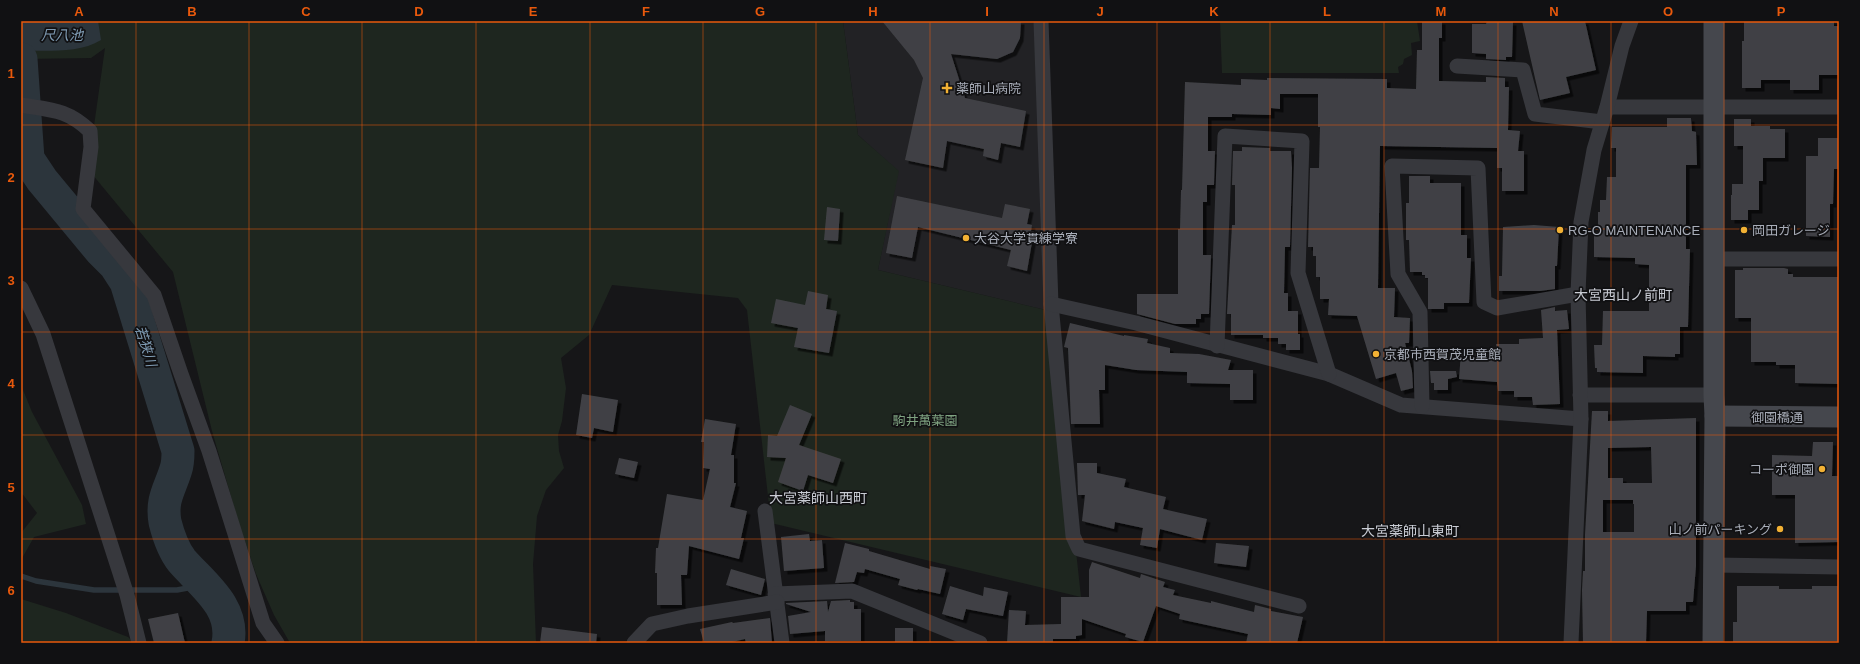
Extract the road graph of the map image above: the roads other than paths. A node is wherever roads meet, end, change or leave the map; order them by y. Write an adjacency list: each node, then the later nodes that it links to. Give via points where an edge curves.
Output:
1 (1040, 21): 14 (street)
2 (1632, 21): 6 (street, via 1622,46)
3 (1714, 21): 7 (street)
4 (1457, 66): 9 (street, via 1523,70 1535,114)
5 (21, 105): 29 (street, via 62,112 77,119 90,131 91,147 83,209 154,295 209,451 263,623)
6 (1607, 106): 7 (street); 9 (street)
7 (1713, 107): 8 (street); 10 (street)
8 (1839, 107)
9 (1602, 122): 13 (street, via 1594,150 1581,222)
10 (1714, 259): 11 (street); 18 (street)
11 (1839, 259)
12 (21, 288): 28 (street, via 43,334 127,595)
13 (1578, 294): 17 (street); 19 (street, via 1497,308 1484,302 1478,168 1392,166 1398,274 1420,312)
14 (1051, 304): 15 (street, via 1136,323); 27 (street, via 1073,536 1079,549)
15 (1217, 346): 16 (street); 16 (street, via 1225,136 1302,141 1298,273)
16 (1330, 374): 19 (street, via 1400,405)
17 (1580, 395): 18 (street); 22 (street)
18 (1714, 395): 20 (street)
19 (1422, 406): 22 (street)
20 (1715, 416): 21 (street, 御園橋通); 24 (street)
21 (1839, 417)
22 (1581, 419): 33 (street)
23 (765, 511): 26 (street)
24 (1714, 565): 25 (street); 34 (street)
25 (1839, 567)
26 (776, 598): 30 (street, via 652,624); 31 (street); 32 (street, via 852,591)
27 (1299, 606)
28 (139, 643)
29 (277, 643)
30 (634, 643)
31 (782, 643)
32 (980, 643)
33 (1571, 643)
34 (1713, 643)

